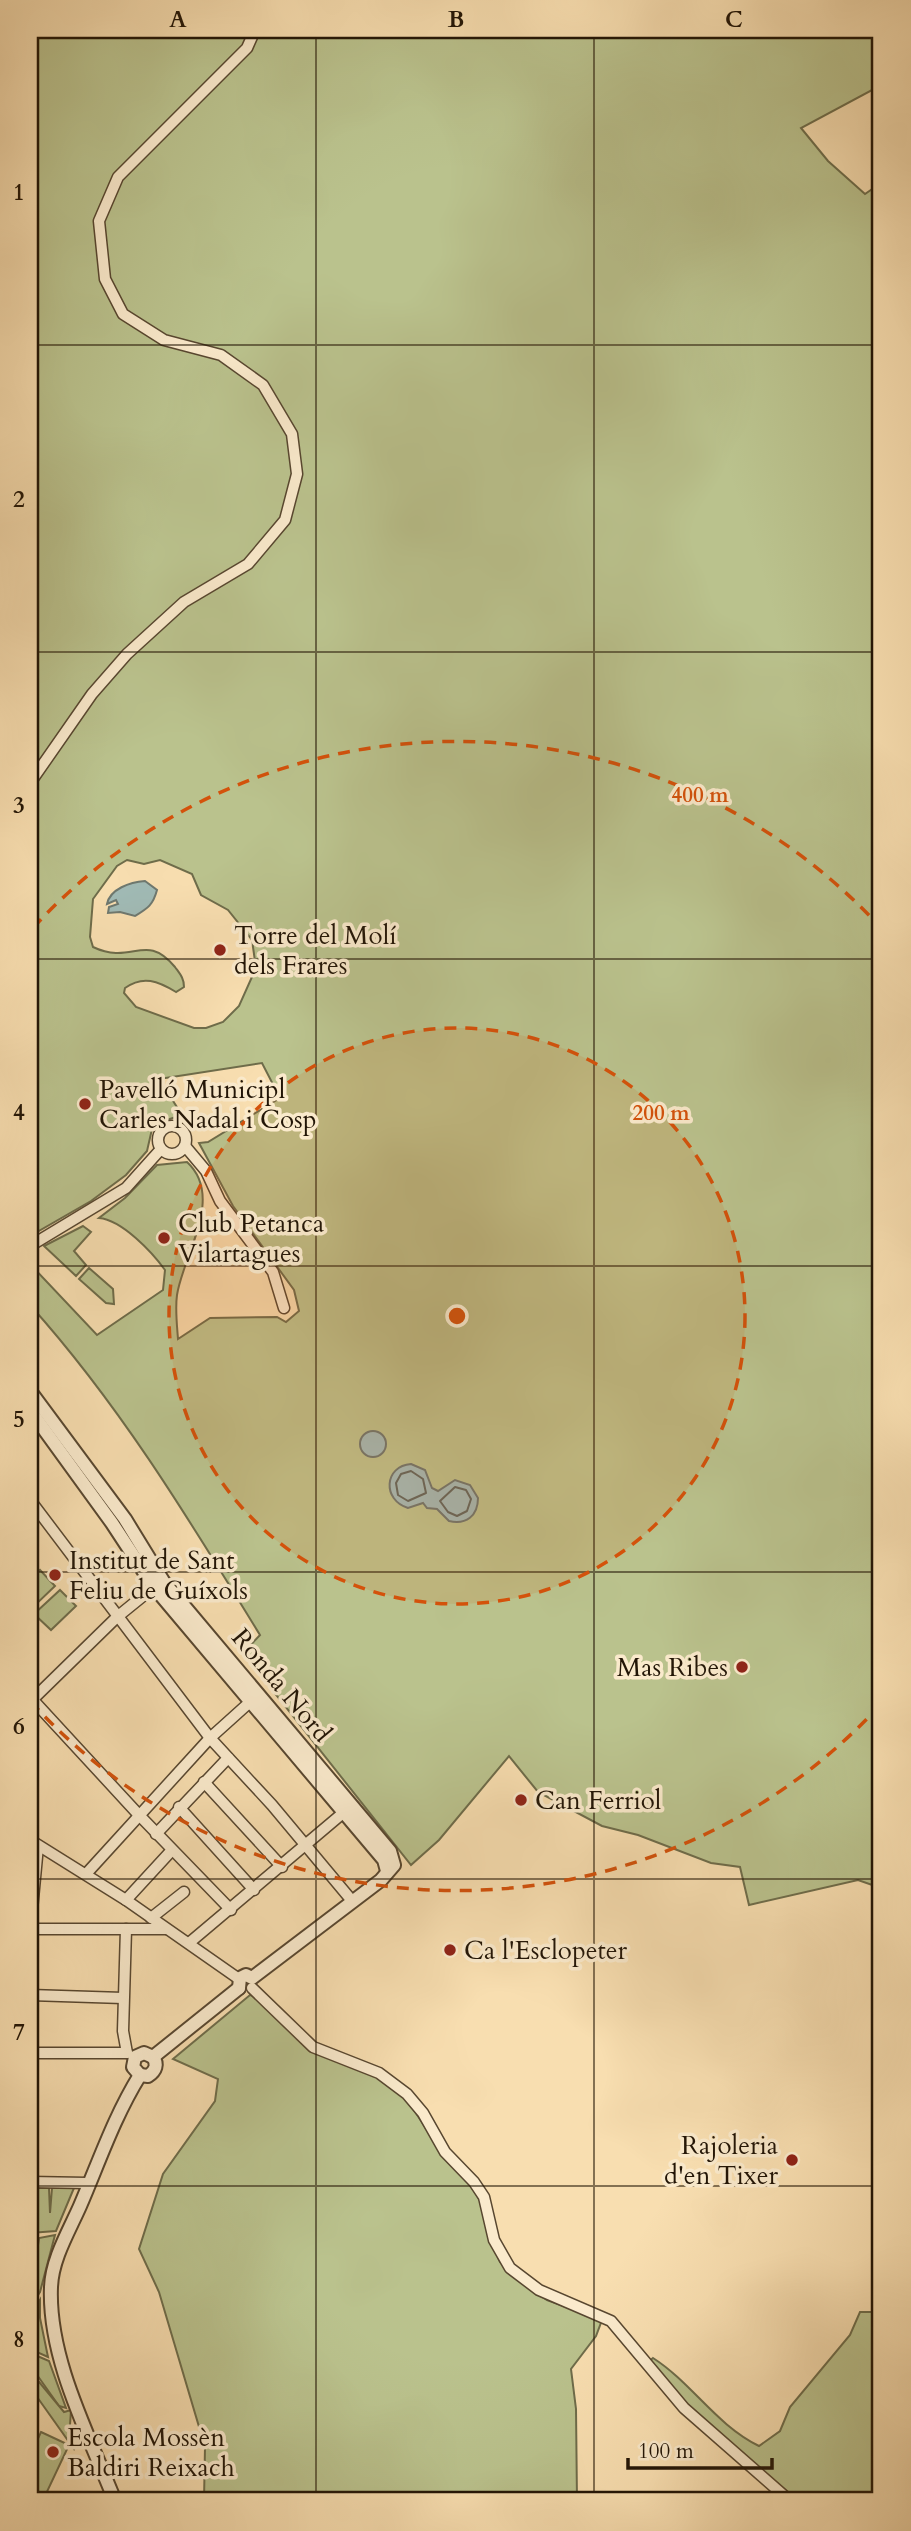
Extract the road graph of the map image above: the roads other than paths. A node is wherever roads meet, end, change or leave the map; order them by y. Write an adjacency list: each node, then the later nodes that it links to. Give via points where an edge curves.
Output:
1 (256, 30): 2 (street, via 247,48 118,177 99,221 105,279 123,314 164,340 221,355 263,386 292,434 297,474 285,520 248,564 184,602 127,654 92,694)
2 (30, 783)
3 (185, 1146): 4 (street, via 176,1154); 4 (street, via 184,1132 172,1126 159,1134); 6 (street, via 272,1272)
4 (161, 1149): 5 (street, via 126,1188)
5 (30, 1247)
6 (284, 1308)
7 (30, 1391): 25 (street, Ronda Nord, via 125,1519 163,1581 390,1851)
8 (30, 1410): 10 (street, Ronda Nord)
9 (30, 1500): 11 (street)
10 (154, 1587): 11 (street); 13 (street, Ronda Nord)
11 (117, 1617): 12 (street); 14 (street)
12 (31, 1700): 19 (street)
13 (250, 1702): 14 (street); 18 (street, Ronda Nord)
14 (210, 1738): 15 (street); 19 (street)
15 (228, 1758): 16 (street); 22 (street)
16 (204, 1782): 17 (street); 24 (street)
17 (179, 1807): 20 (street); 27 (street)
18 (343, 1813): 22 (street); 25 (street, Ronda Nord)
19 (138, 1814): 20 (street); 26 (street)
20 (156, 1834): 23 (street)
21 (34, 1843): 26 (street); 35 (street)
22 (307, 1846): 24 (street); 30 (street)
23 (172, 1850): 29 (street); 31 (street)
24 (282, 1867): 27 (street)
25 (391, 1868): 30 (street)
26 (86, 1874): 29 (street)
27 (254, 1890): 31 (street)
28 (184, 1892): 32 (street)
29 (126, 1900): 32 (street)
30 (353, 1902): 37 (street)
31 (231, 1910): 36 (street)
32 (151, 1918): 34 (street)
33 (126, 1929): 34 (street); 35 (street); 39 (street)
34 (167, 1929): 36 (street)
35 (30, 1930)
36 (189, 1943): 37 (street)
37 (246, 1983): 42 (street); 47 (street, via 313,2047 379,2073 407,2094 445,2152 484,2197 494,2240 510,2268 539,2290 611,2321 684,2408)
38 (30, 1995): 39 (street)
39 (123, 1998): 41 (street, via 123,2031)
40 (30, 2053): 41 (street)
41 (131, 2056): 42 (street, via 145,2053); 43 (street)
42 (153, 2057): 43 (street, via 154,2071)
43 (139, 2075): 45 (street)
44 (30, 2182): 45 (street)
45 (87, 2183): 46 (street, via 52,2276 52,2314 74,2395)
46 (115, 2501)
47 (790, 2501)

